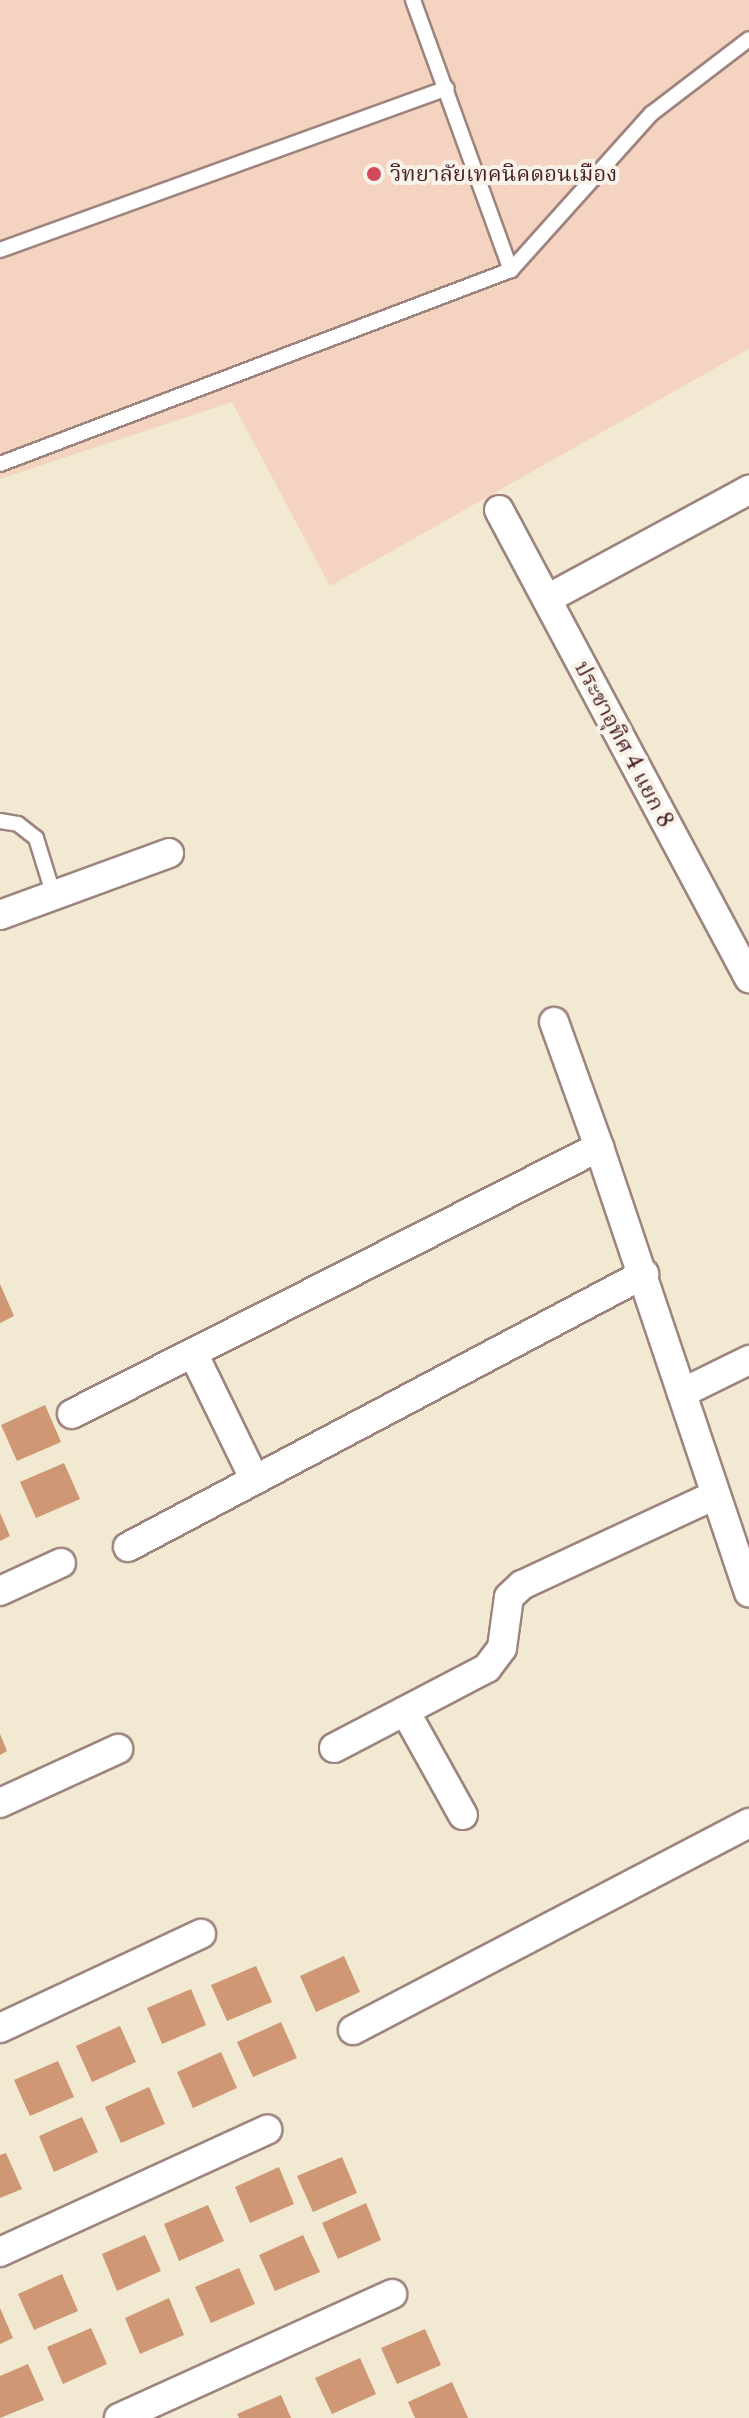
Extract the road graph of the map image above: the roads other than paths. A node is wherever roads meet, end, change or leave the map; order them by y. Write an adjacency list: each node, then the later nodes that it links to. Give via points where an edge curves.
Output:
1 (413, 0): 3 (lane)
2 (749, 39): 5 (lane, via 651,114)
3 (447, 88): 4 (lane); 5 (lane)
4 (0, 250)
5 (511, 270): 6 (lane)
6 (0, 464)
7 (749, 490): 9 (street)
8 (499, 510): 9 (street, ประชาอุทิศ 4 แยก 8)
9 (547, 599): 14 (street, ประชาอุทิศ 4 แยก 8)
10 (0, 821): 12 (lane, via 18,824 36,838)
11 (169, 853): 12 (street)
12 (54, 896): 13 (street)
13 (0, 915)
14 (749, 978)
15 (554, 1022): 16 (street)
16 (599, 1147): 17 (street); 18 (street)
17 (644, 1274): 20 (street); 22 (street)
18 (193, 1353): 21 (street); 22 (street)
19 (749, 1360): 20 (street)
20 (682, 1393): 23 (street)
21 (72, 1414)
22 (255, 1480): 24 (street)
23 (715, 1495): 25 (street); 29 (street, via 522,1585 509,1597 502,1648 487,1668)
24 (128, 1547)
25 (742, 1549): 28 (street)
26 (61, 1563): 27 (street)
27 (0, 1591)
28 (749, 1592)
29 (405, 1711): 30 (street); 33 (street)
30 (334, 1748)
31 (118, 1749): 32 (street)
32 (0, 1803)
33 (463, 1815)
34 (749, 1823): 37 (street)
35 (201, 1934): 36 (street)
36 (0, 2028)
37 (353, 2030)
38 (267, 2130): 39 (street)
39 (0, 2252)
40 (392, 2294): 41 (street)
41 (119, 2418)

